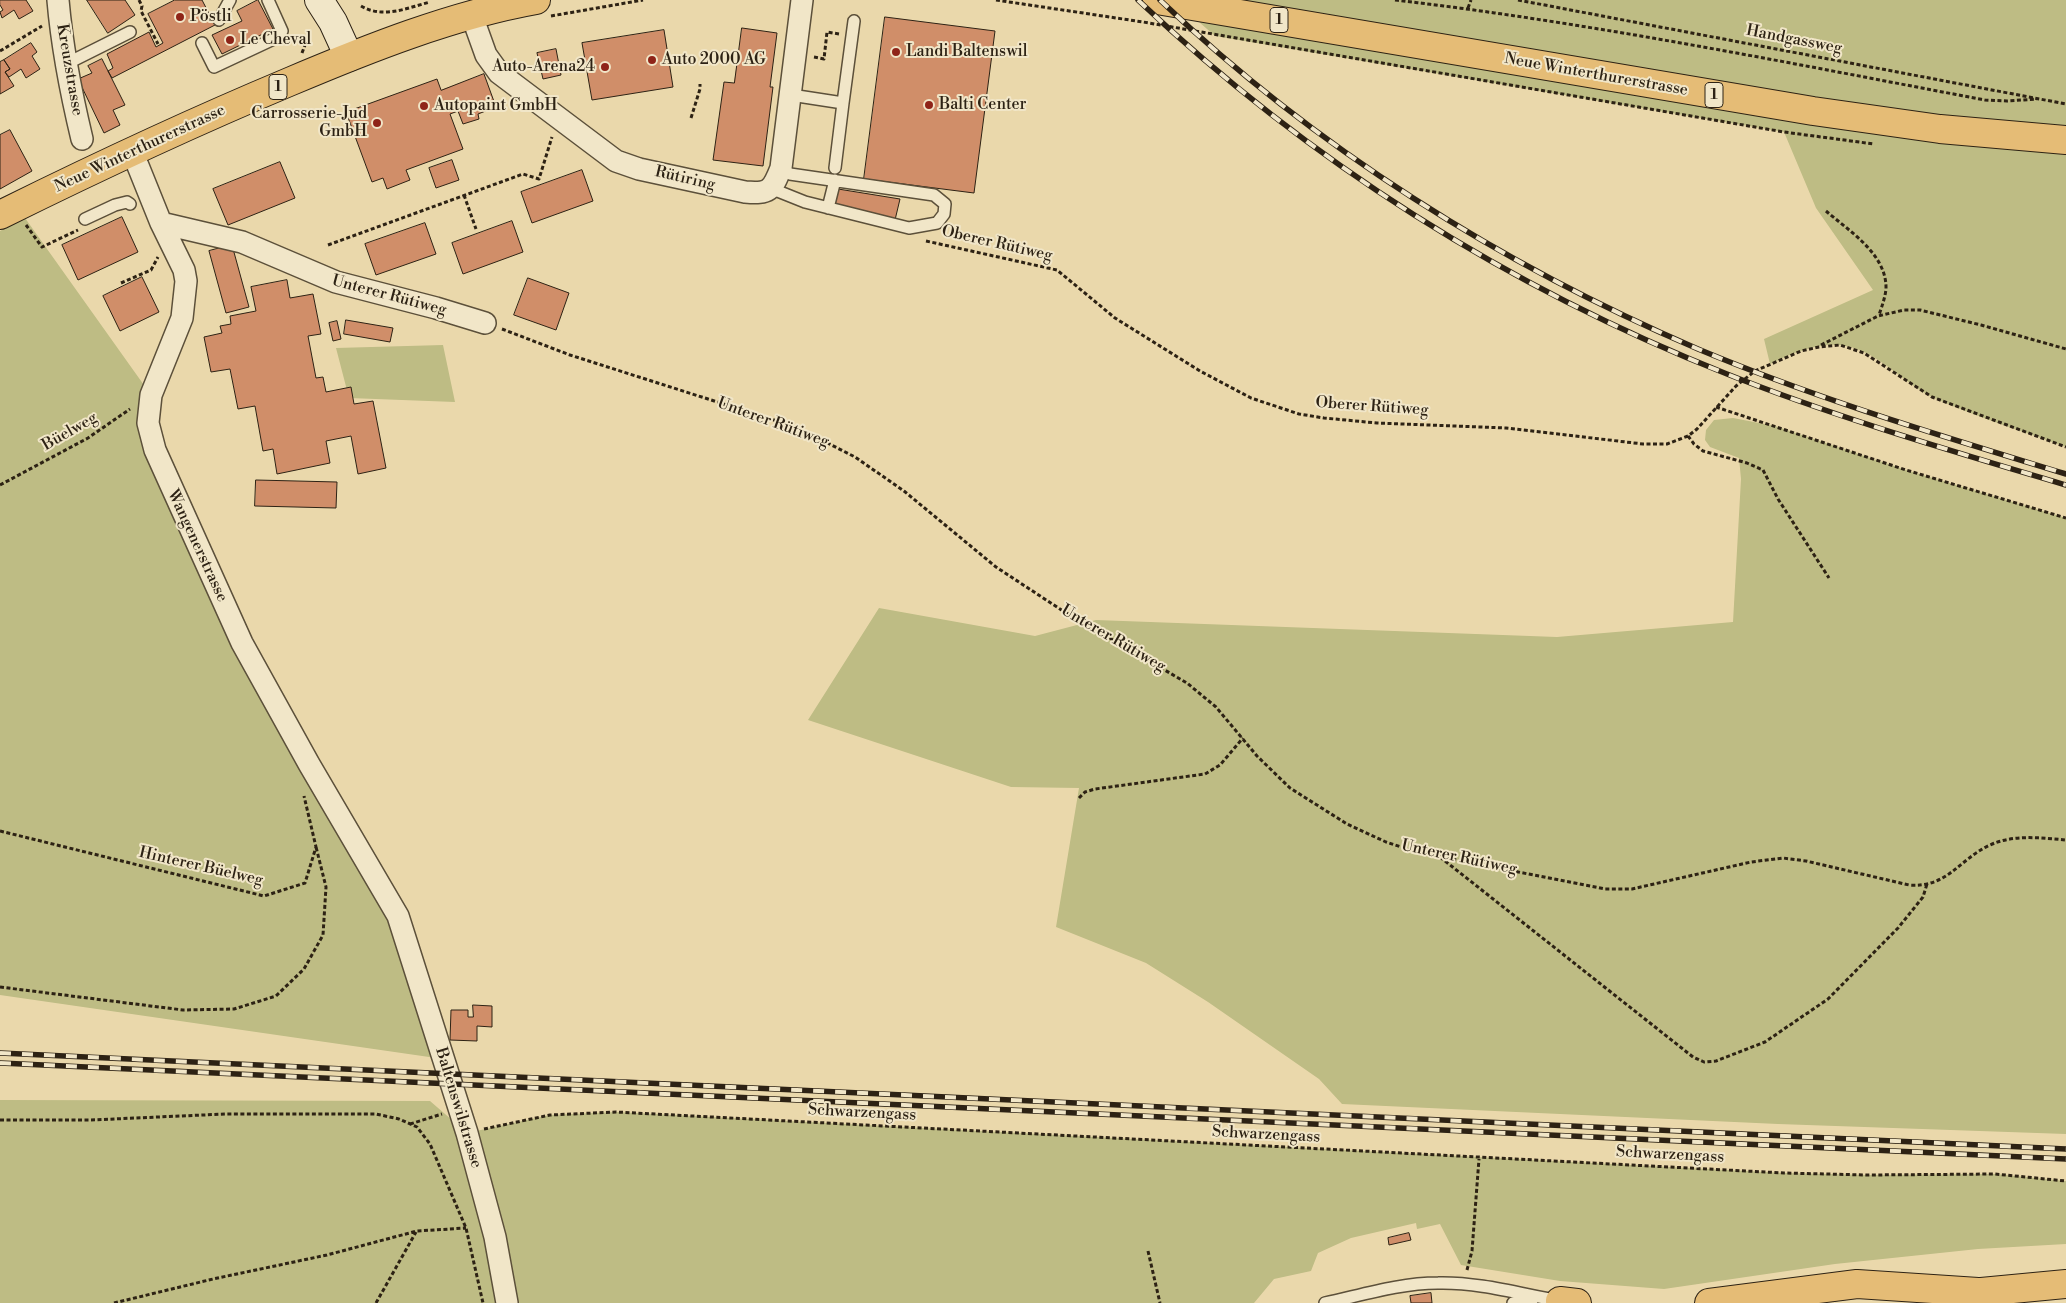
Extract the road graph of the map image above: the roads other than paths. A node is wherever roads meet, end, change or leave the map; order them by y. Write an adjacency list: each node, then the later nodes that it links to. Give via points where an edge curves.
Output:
1 (230, 0): 9 (lane)
2 (268, 0): 12 (lane, via 282,31 278,37 214,67)
3 (319, 0): 13 (main road)
4 (802, 0): 15 (street)
5 (1157, 0): 18 (main road, Neue Winterthurerstrasse / 1, via 1813,111 1940,129)
6 (59, 8): 14 (street, Kreuzstrasse)
7 (542, 8): 8 (main road, Neue Winterthurerstrasse / 1)
8 (472, 16): 13 (main road, Neue Winterthurerstrasse / 1); 23 (street, Rütiring, via 490,63 499,73 616,161 745,192 762,194)
9 (219, 20)
10 (854, 21): 16 (lane)
11 (130, 32): 14 (lane)
12 (202, 43)
13 (349, 57): 19 (main road, Neue Winterthurerstrasse / 1)
14 (66, 64): 17 (street, Kreuzstrasse)
15 (791, 96): 16 (lane); 20 (street)
16 (843, 103): 21 (lane)
17 (82, 139)
18 (2066, 140)
19 (132, 151): 26 (main road, Neue Winterthurerstrasse / 1); 28 (street, Wangenerstrasse)
20 (781, 168): 22 (lane, via 790,174); 23 (street, via 774,186)
21 (835, 168)
22 (835, 180): 25 (lane); 25 (lane, via 934,195 945,204 944,214 937,223 909,228)
23 (770, 188): 25 (lane)
24 (130, 204): 27 (lane, via 115,205)
25 (828, 208)
26 (0, 215)
27 (85, 219)
28 (161, 224): 29 (street, Unterer Rütiweg, via 242,242 336,282); 30 (street, Wangenerstrasse, via 184,270 186,293 176,336 151,395 148,409 150,436 242,643)
29 (485, 323)
30 (398, 916): 34 (street, Baltenswilstrasse, via 467,1133 495,1236)
31 (2066, 1284): 32 (main road)
32 (1978, 1292): 37 (main road, via 1857,1284); 38 (main road)
33 (1559, 1300): 35 (lane, via 1459,1283 1438,1283 1404,1286); 36 (lane)
34 (506, 1303)
35 (1325, 1303)
36 (1513, 1303)
37 (1710, 1303)
38 (1879, 1303)

